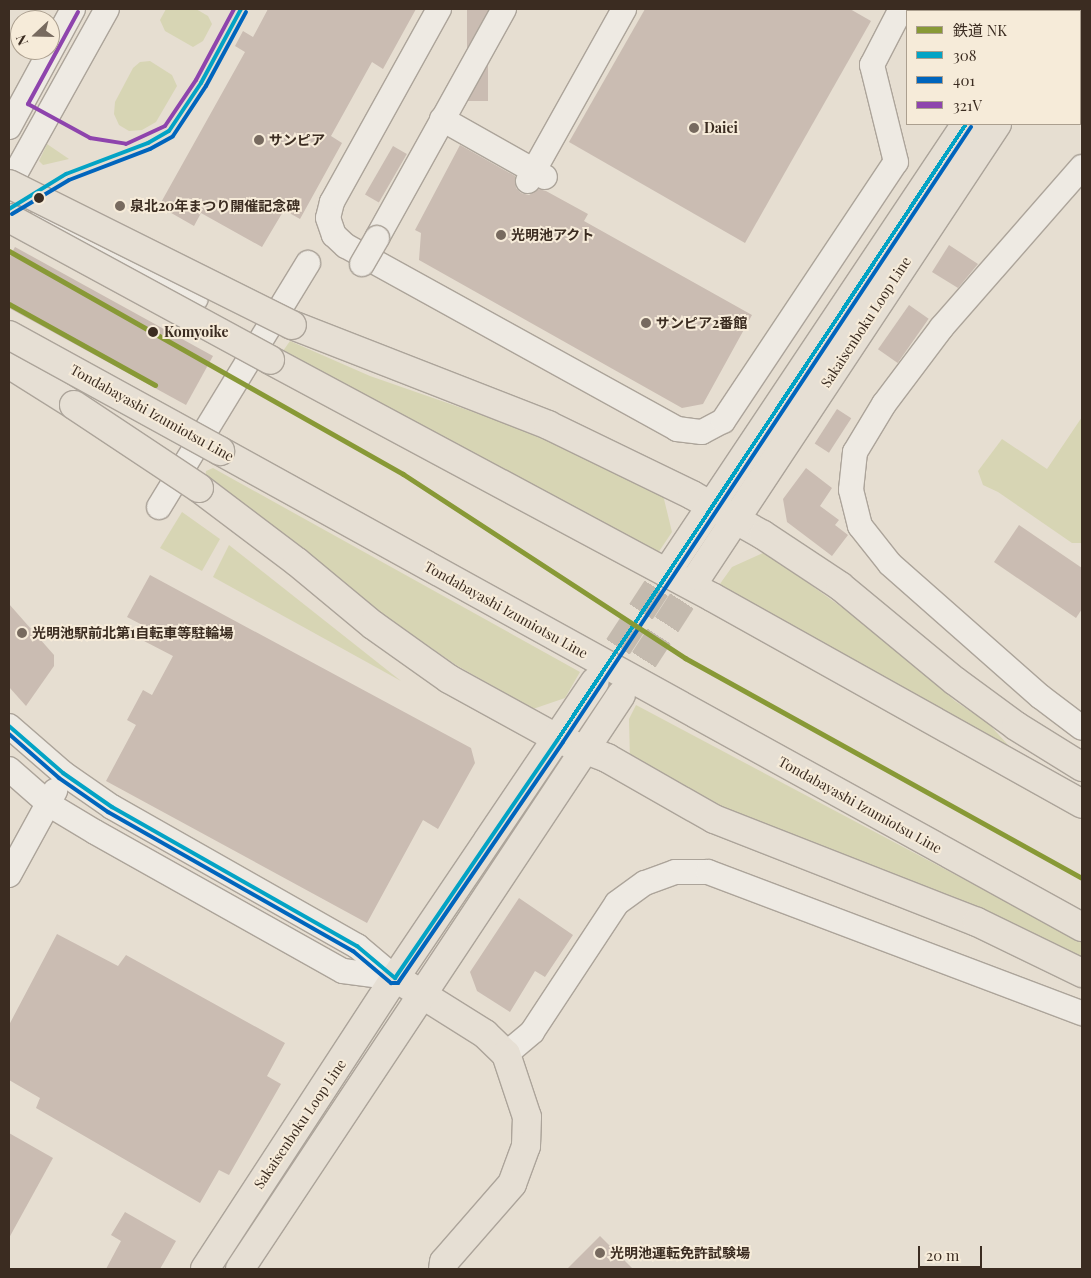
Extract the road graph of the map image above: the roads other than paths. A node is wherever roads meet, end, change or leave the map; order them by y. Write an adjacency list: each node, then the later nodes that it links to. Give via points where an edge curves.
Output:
1 (73, 9): 10 (street)
2 (108, 9): 12 (street)
3 (439, 9): 6 (street, via 332,202 328,218 334,235 346,246 677,429 702,432 723,421 896,162 872,65)
4 (504, 9): 7 (street)
5 (624, 9): 7 (street, via 536,176)
6 (901, 9)
7 (442, 119): 15 (street, bridge)
8 (965, 125): 21 (main road, Sakaisenboku Loop Line)
9 (996, 125): 23 (main road, Sakaisenboku Loop Line)
10 (9, 127)
11 (1082, 166): 29 (street, via 942,327 884,404 855,452 851,490 860,526 890,564 1041,697)
12 (9, 184): 21 (main road, bridge, via 292,324 548,425 613,454)
13 (20, 217): 16 (street); 35 (main road, bridge, via 270,360 712,597)
14 (308, 263): 22 (street)
15 (362, 264)
16 (196, 299)
17 (9, 335): 38 (main road, Tondabayashi Izumiotsu Line, bridge)
18 (9, 352): 20 (street, via 121,420)
19 (9, 364): 30 (main road, bridge, via 199,488 373,625 449,679)
20 (106, 447)
21 (710, 505): 23 (main road); 24 (main road)
22 (159, 507)
23 (735, 520): 25 (main road); 32 (main road, via 840,586 955,681 1016,726)
24 (673, 563)
25 (698, 576)
26 (595, 682): 30 (main road)
27 (621, 695): 31 (main road)
28 (9, 726): 34 (street)
29 (1082, 728)
30 (558, 739): 31 (main road); 40 (main road)
31 (586, 748): 39 (main road, via 714,819 977,922); 41 (main road)
32 (1082, 767)
33 (9, 769): 36 (street)
34 (63, 773): 36 (street); 40 (street, via 112,807 357,946)
35 (1082, 804)
36 (50, 805): 37 (street); 40 (street, via 343,971)
37 (9, 874)
38 (1082, 927)
39 (1082, 973)
40 (394, 978): 41 (main road); 44 (main road, Sakaisenboku Loop Line)
41 (421, 994): 43 (main road, via 485,1034); 45 (main road)
42 (1082, 1013): 43 (street, via 708,872 675,872 645,883 617,903 532,1032)
43 (506, 1054): 46 (main road, via 527,1117 526,1146 512,1184 444,1262)
44 (205, 1269)
45 (240, 1269)
46 (443, 1269)

